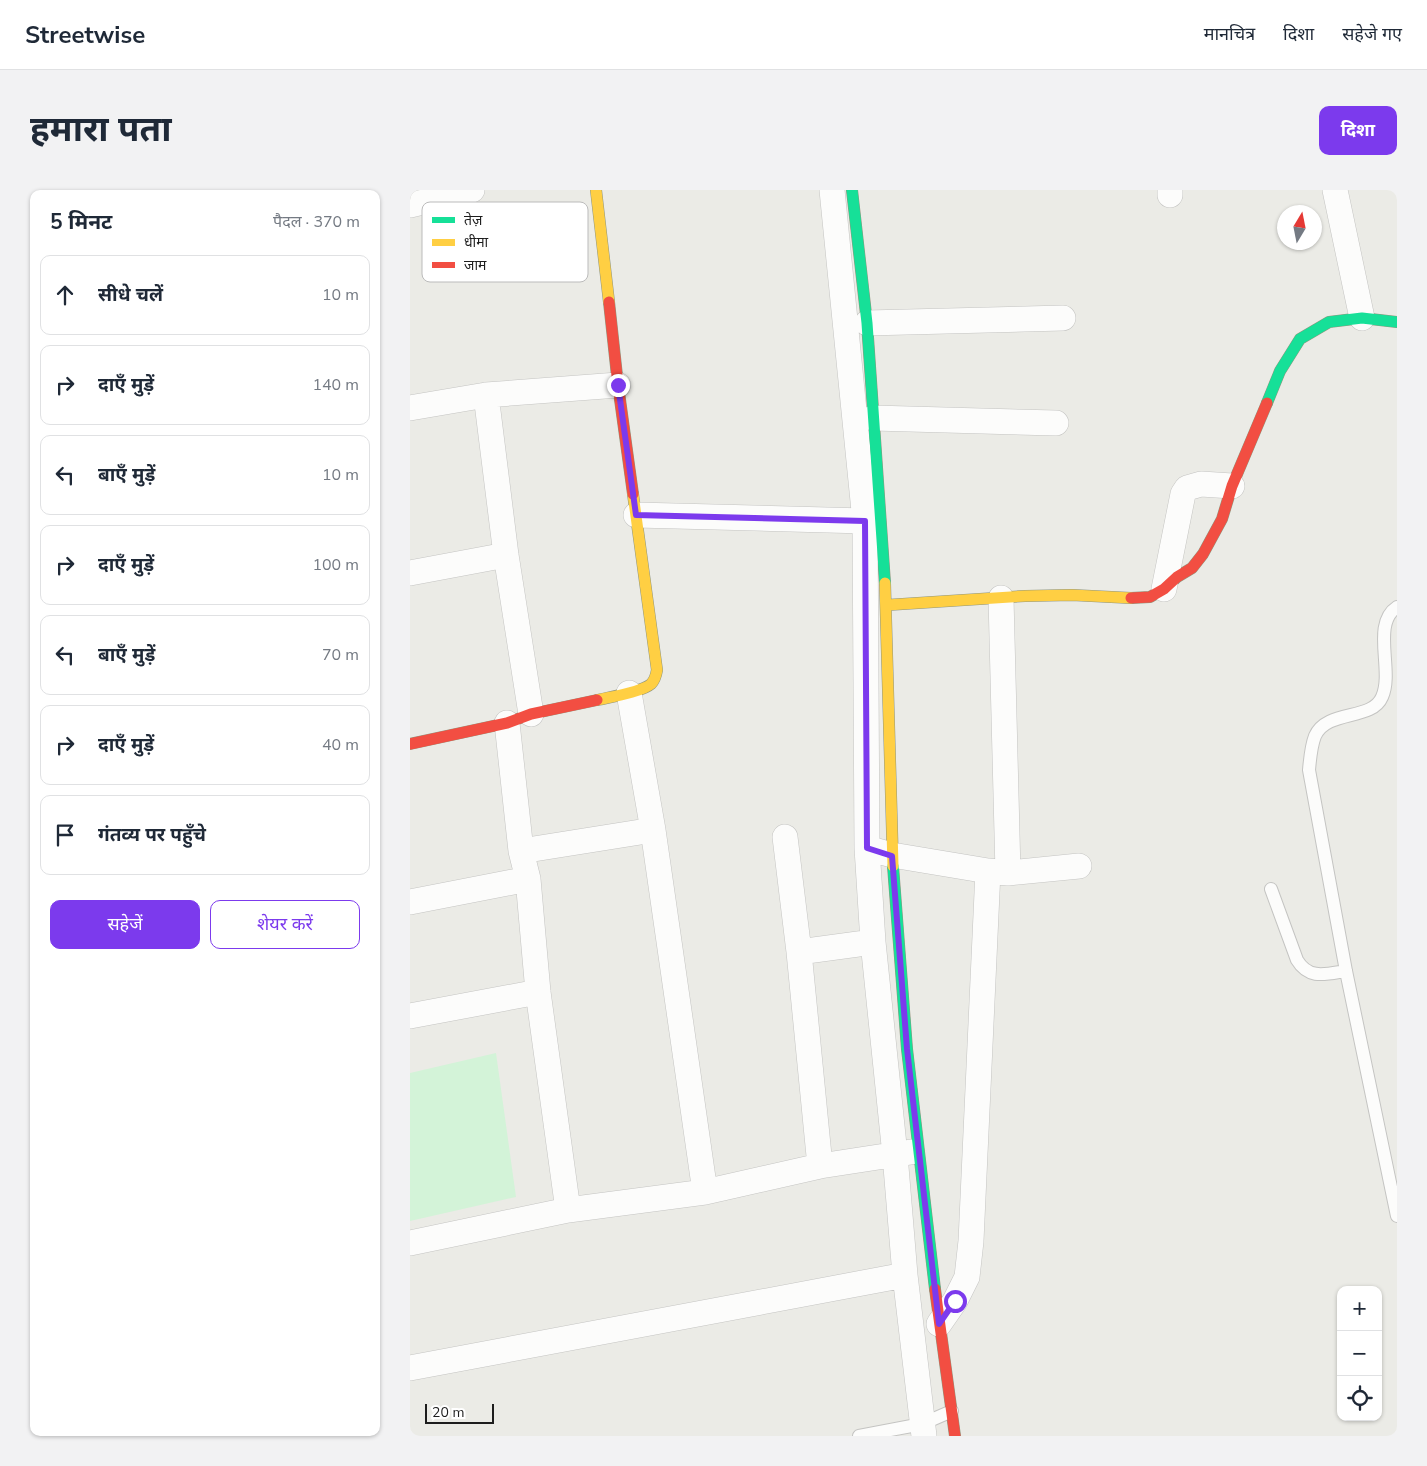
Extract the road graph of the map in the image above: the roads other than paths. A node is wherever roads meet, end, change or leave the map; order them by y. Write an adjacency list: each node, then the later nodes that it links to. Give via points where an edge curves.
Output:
1 (472, 190): 6 (street)
2 (596, 190): 11 (street)
3 (832, 190): 18 (street)
4 (852, 190): 10 (street)
5 (1336, 190): 8 (street)
6 (422, 202)
7 (1062, 318): 10 (street)
8 (1362, 318): 9 (street); 16 (street, via 1329,322 1300,339 1280,370)
9 (1397, 322)
10 (867, 324): 14 (street)
11 (618, 385): 12 (street); 17 (street)
12 (486, 395): 13 (street); 19 (street)
13 (410, 408)
14 (873, 418): 15 (street); 23 (street)
15 (1056, 423)
16 (1232, 486): 21 (street, via 1222,519 1203,554 1192,568); 21 (street, via 1201,484 1187,488)
17 (636, 515): 18 (street); 25 (street, via 657,670 649,686)
18 (865, 521): 31 (street)
19 (506, 555): 20 (street); 26 (street)
20 (410, 573)
21 (1164, 589): 22 (street, via 1150,597 1072,595)
22 (1001, 598): 23 (street); 35 (street)
23 (887, 605): 33 (street)
24 (1397, 606): 41 (lane, via 1386,621 1387,684 1382,700 1370,709 1321,726 1315,736 1309,770)
25 (629, 693): 26 (street); 29 (street)
26 (531, 714): 27 (street)
27 (507, 723): 28 (street); 32 (street)
28 (410, 744)
29 (653, 830): 32 (street); 46 (street)
30 (785, 837): 40 (street)
31 (867, 848): 33 (street); 39 (street)
32 (521, 850): 36 (street)
33 (892, 856): 35 (street); 44 (street, via 907,1049)
34 (1079, 866): 35 (street)
35 (998, 872): 51 (street, via 967,1277)
36 (528, 879): 38 (street); 42 (street)
37 (1271, 889): 41 (lane, via 1302,968 1319,974)
38 (410, 902)
39 (873, 942): 40 (street); 44 (street)
40 (799, 952): 45 (street)
41 (1346, 971): 48 (lane)
42 (538, 992): 43 (street); 47 (street)
43 (410, 1016)
44 (907, 1152): 45 (street); 50 (street); 51 (street)
45 (820, 1166): 46 (street)
46 (705, 1192): 47 (street)
47 (568, 1210): 49 (street)
48 (1397, 1216)
49 (410, 1243)
50 (905, 1276): 52 (street); 54 (street)
51 (939, 1324): 53 (street)
52 (410, 1368)
53 (952, 1411): 54 (lane); 56 (street)
54 (923, 1430): 55 (lane)
55 (859, 1436)
56 (955, 1436)

